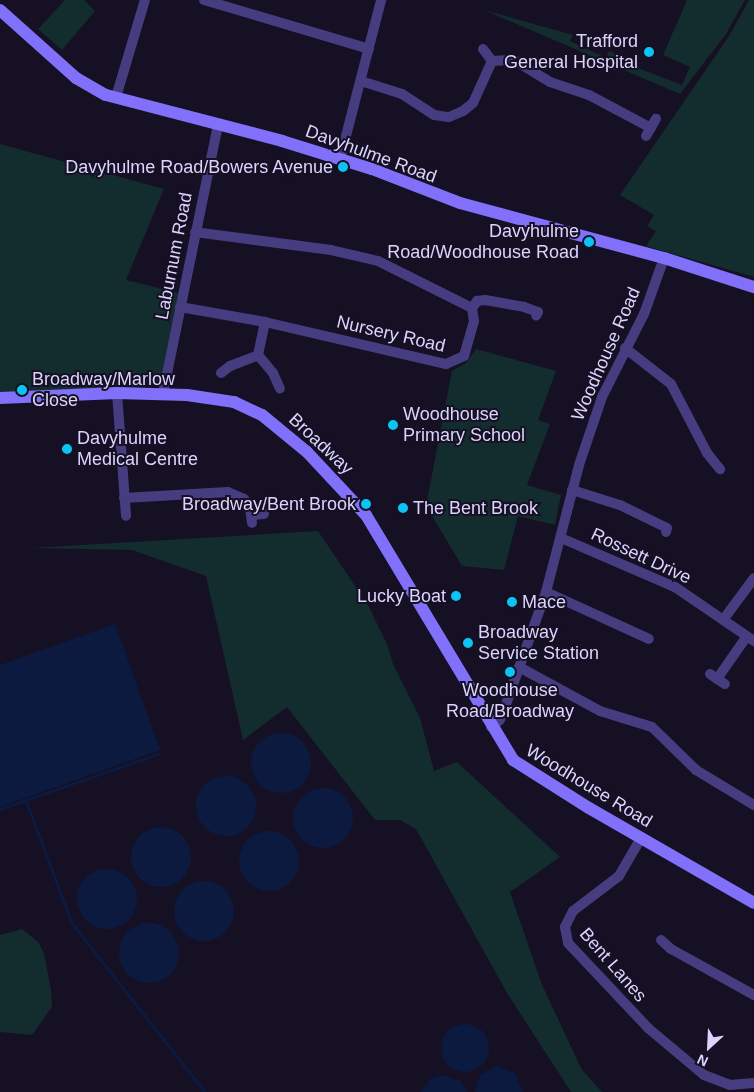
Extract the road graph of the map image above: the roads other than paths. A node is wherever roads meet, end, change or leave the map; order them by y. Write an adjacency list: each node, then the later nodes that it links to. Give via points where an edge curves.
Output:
1 (145, 0): 10 (street)
2 (204, 0): 4 (street)
3 (381, 0): 6 (street)
4 (227, 3): 6 (street)
5 (0, 10): 10 (street, Davyhulme Road, via 76,78 94,90)
6 (369, 49): 9 (street)
7 (484, 49): 8 (street)
8 (492, 61): 9 (street, via 473,103 463,112 449,116 434,115 402,94); 12 (street, via 514,60 550,82 589,95)
9 (361, 81): 13 (street)
10 (116, 98): 11 (street, Davyhulme Road)
11 (218, 124): 13 (street, Davyhulme Road); 14 (street, Laburnum Road)
12 (651, 128)
13 (340, 159): 15 (street, Davyhulme Road, via 460,204)
14 (196, 232): 17 (street, Laburnum Road); 18 (street, via 331,250 378,261)
15 (664, 258): 16 (street, Davyhulme Road); 21 (street, Woodhouse Road, via 652,295)
16 (754, 286)
17 (180, 307): 20 (street, Nursery Road); 26 (street, Laburnum Road)
18 (472, 308): 19 (street, via 477,301 485,300 524,307 538,312); 20 (street, Nursery Road, via 474,321 467,350 459,360 446,364)
19 (536, 316)
20 (265, 322): 22 (street)
21 (625, 348): 28 (street, via 671,384 707,453); 29 (street, Woodhouse Road, via 602,397)
22 (258, 355): 23 (street, via 230,366); 24 (street, via 273,373)
23 (221, 374)
24 (280, 389)
25 (117, 394): 26 (street, Broadway); 27 (street, Broadway); 30 (street)
26 (163, 394): 42 (street, Broadway, via 217,398 250,408 275,425 334,478 378,533)
27 (0, 398)
28 (720, 469)
29 (572, 490): 33 (street, via 620,505 668,528); 34 (street, Woodhouse Road)
30 (124, 498): 31 (street, via 228,492 244,499 252,519); 32 (street)
31 (264, 514)
32 (126, 516)
33 (666, 532)
34 (561, 538): 36 (street, Woodhouse Road); 37 (street, Rossett Drive, via 664,582)
35 (754, 578): 37 (street)
36 (546, 592): 38 (street); 40 (street, Woodhouse Road)
37 (723, 620): 39 (street, Rossett Drive)
38 (649, 639)
39 (750, 639): 41 (street)
40 (520, 667): 42 (street, Woodhouse Road, via 500,720); 43 (street, via 600,711 652,727 696,770)
41 (717, 679)
42 (490, 727): 44 (street, Woodhouse Road, via 513,760)
43 (754, 805)
44 (641, 838): 45 (street, Woodhouse Road); 49 (street, Bent Lanes, via 619,876 573,911 565,927 568,943 648,1028 682,1058 714,1081)
45 (754, 903)
46 (661, 940): 47 (street, via 671,949)
47 (754, 995)
48 (754, 1083): 49 (street, Bent Lanes)
49 (741, 1089)

